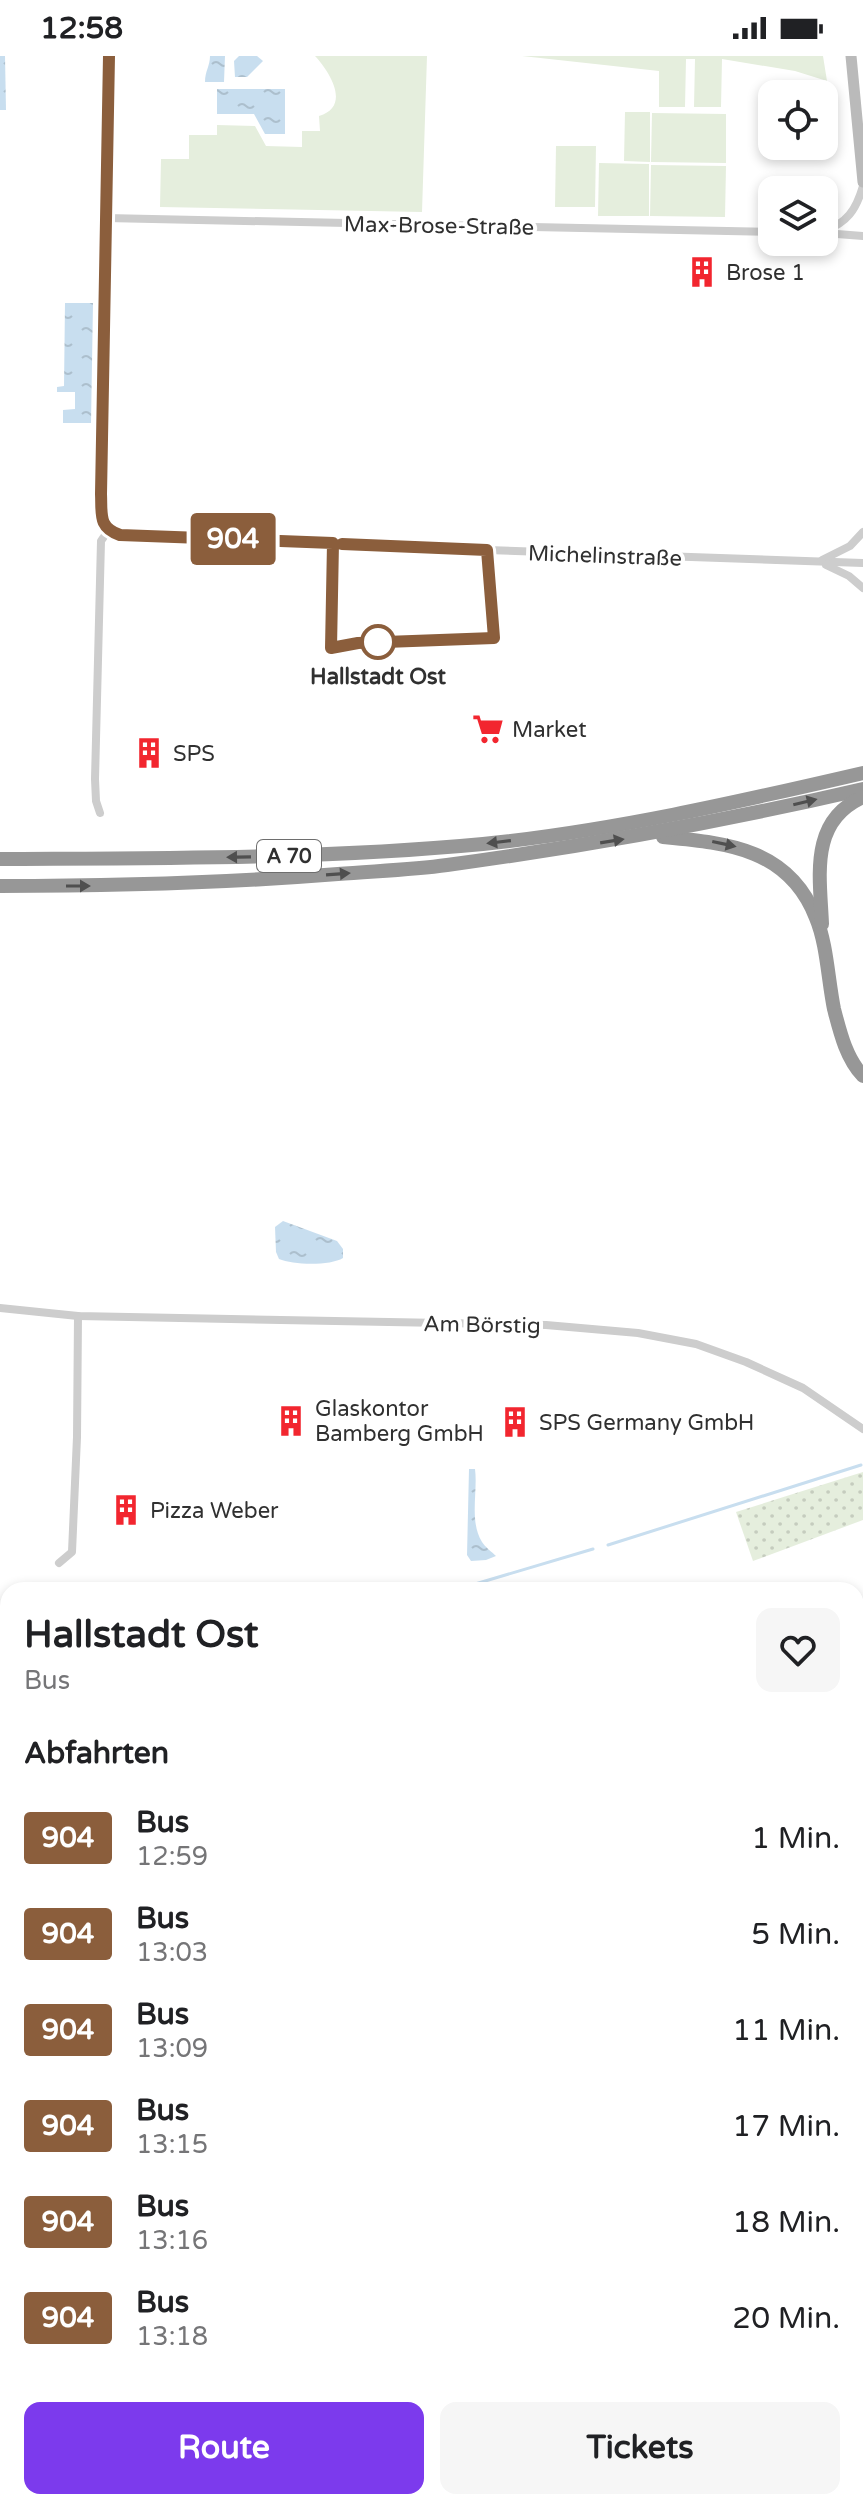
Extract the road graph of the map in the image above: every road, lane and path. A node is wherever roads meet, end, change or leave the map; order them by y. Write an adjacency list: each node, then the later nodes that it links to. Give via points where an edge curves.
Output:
1 (109, 56): 5 (street)
2 (851, 56): 3 (main road); 4 (main road)
3 (863, 122)
4 (863, 184): 6 (street, via 853,214)
5 (106, 218): 7 (street, Max-Brose-Straße); 10 (street, via 101,494)
6 (838, 226)
7 (758, 232)
8 (838, 233): 9 (street)
9 (863, 236)
10 (108, 531): 12 (street, Michelinstraße); 18 (street, via 101,541 95,779)
11 (863, 532): 12 (street, via 850,546)
12 (818, 562): 13 (street, Michelinstraße); 14 (street)
13 (863, 563)
14 (863, 588)
15 (863, 773): 20 (highway, A 70, one-way to 20, via 652,819 486,843 289,856)
16 (863, 789): 19 (highway, A 70, one-way to 16)
17 (863, 797): 22 (highway, via 836,815 822,846)
18 (100, 813)
19 (646, 835): 21 (highway, A 70, one-way to 19, via 196,883 370,872); 22 (highway, one-way to 22, via 726,844 777,866 816,918)
20 (0, 859)
21 (0, 886)
22 (822, 944): 23 (highway, via 838,1025)
23 (863, 1076)
24 (0, 1308): 25 (street, Am Börstig)
25 (78, 1316): 26 (street, Am Börstig, via 546,1325 638,1333 696,1344 746,1362 803,1388); 27 (street, via 72,1552)
26 (863, 1429)
27 (59, 1563)

